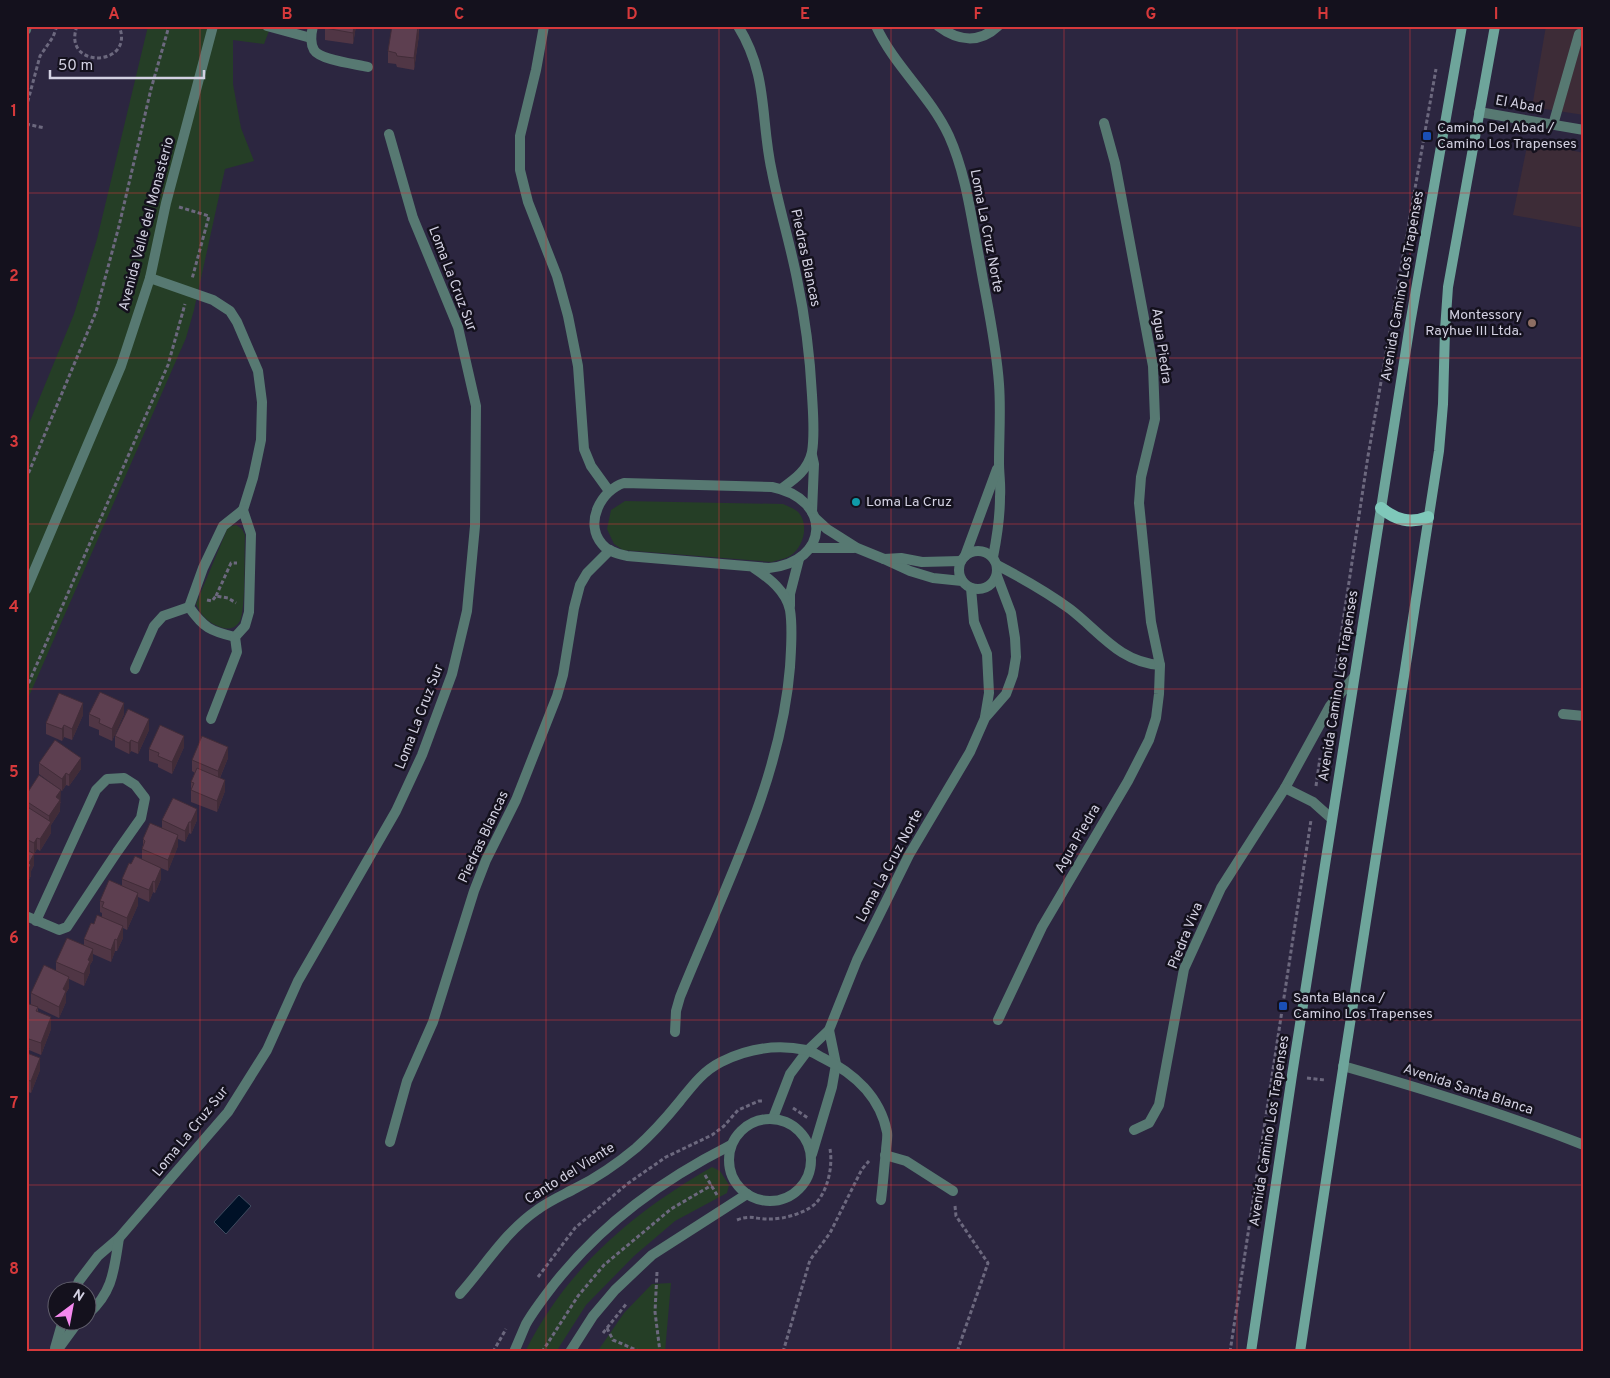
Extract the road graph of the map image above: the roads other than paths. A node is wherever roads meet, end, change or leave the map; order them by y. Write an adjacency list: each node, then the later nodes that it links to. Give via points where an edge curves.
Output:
1 (214, 26): 19 (street, Avenida Valle del Monasterio, via 166,203)
2 (267, 26): 12 (street)
3 (313, 26): 12 (street)
4 (544, 26): 23 (street, via 520,136 520,170 568,316 581,386 584,449 591,466)
5 (738, 26): 20 (street, Piedras Blancas, via 757,68 771,170 799,288 811,382)
6 (876, 26): 21 (street, Loma La Cruz Norte, via 887,47 937,114 949,136 963,179 996,355 1000,405)
7 (938, 26): 8 (street, via 950,35 964,39 984,36)
8 (998, 26)
9 (1462, 26): 24 (main road, Avenida Camino Los Trapenses)
10 (1495, 26): 14 (main road)
11 (1579, 34): 16 (street)
12 (311, 38): 13 (street, via 314,50 321,56)
13 (368, 67)
14 (1479, 112): 16 (street, El Abad); 27 (main road, via 1448,287 1439,451)
15 (1104, 123): 44 (street, Agua Piedra, via 1115,162 1153,366 1155,419 1141,477 1139,503 1151,622)
16 (1552, 124): 17 (street, El Abad)
17 (1584, 130)
18 (389, 134): 70 (street, Loma La Cruz Sur, via 413,218 458,326 476,406 475,526 467,611 452,674 422,755 396,811 298,981 267,1050 228,1112)
19 (150, 278): 25 (street, via 213,300 230,310 258,371 262,402 261,440); 36 (street, Avenida Valle del Monasterio, via 121,366)
20 (812, 452): 22 (street, Piedras Blancas, via 796,479); 26 (street)
21 (999, 464): 31 (street, Loma La Cruz Norte); 34 (street, Loma La Cruz Norte, via 1000,511)
22 (781, 489): 23 (street, via 624,483); 26 (street, via 800,498)
23 (609, 491): 30 (street, via 598,507 595,526 598,537)
24 (1381, 508): 27 (main road, via 1406,521); 46 (main road, Avenida Camino Los Trapenses)
25 (243, 510): 41 (street, via 223,526); 43 (street, via 251,534 249,606 245,626)
26 (814, 515): 28 (street, via 817,530); 29 (street, via 827,529)
27 (1428, 517): 59 (main road)
28 (810, 548): 29 (street); 32 (street)
29 (857, 548): 33 (street)
30 (610, 550): 35 (street, via 627,556); 62 (street, Piedras Blancas, via 580,585 557,696 516,800 474,891 433,1022 407,1081)
31 (963, 558): 33 (street, via 922,562); 34 (street, via 976,550); 38 (street, via 959,568)
32 (799, 559): 35 (street, via 779,567); 42 (street, via 790,594)
33 (884, 559): 38 (street, via 921,576)
34 (995, 561): 37 (street); 44 (street, via 1071,610 1128,656 1146,664)
35 (754, 568): 42 (street, via 778,587)
36 (30, 573): 40 (street, Avenida Valle del Monasterio)
37 (996, 576): 39 (street, via 994,582 983,589); 49 (street, Loma La Cruz Norte, via 1011,614 1016,657 1006,694)
38 (962, 581): 39 (street)
39 (971, 588): 49 (street, Loma La Cruz Norte, via 974,622 987,654 989,693)
40 (26, 590)
41 (189, 607): 43 (street, via 200,623 215,632); 45 (street, via 163,616 154,626)
42 (790, 609): 56 (street, via 789,682 778,741 760,802 680,997)
43 (235, 637): 50 (street, via 237,652)
44 (1160, 665): 54 (street, Agua Piedra, via 1157,710 1149,740 1042,927)
45 (135, 669)
46 (1354, 677): 51 (street, Piedra Viva, via 1330,706); 52 (main road, Avenida Camino Los Trapenses)
47 (1563, 714): 48 (street)
48 (1584, 716)
49 (985, 718): 55 (street, Loma La Cruz Norte, via 970,752 909,855 857,960)
50 (211, 719)
51 (1284, 788): 52 (street, via 1313,802); 61 (street, Piedra Viva, via 1220,888 1184,969 1159,1105 1148,1123)
52 (1332, 820): 79 (main road, Avenida Camino Los Trapenses)
53 (31, 918): 53 (street, via 96,790 107,779 124,778 135,785 145,798 141,818 67,927 58,930)
54 (998, 1020)
55 (829, 1030): 57 (street, Loma La Cruz Norte); 58 (street)
56 (675, 1032)
57 (808, 1050): 58 (street); 60 (street, Loma La Cruz Norte, via 790,1074); 72 (street, Canto del Viente, via 779,1047 750,1051 704,1073 660,1124 624,1158 525,1219)
58 (836, 1064): 65 (street); 66 (street, via 854,1077 873,1098 887,1134)
59 (1343, 1066): 64 (street, Avenida Santa Blanca, via 1497,1113); 80 (main road)
60 (773, 1118): 63 (street, via 750,1124 740,1131); 65 (street, via 784,1120 798,1130)
61 (1134, 1130)
62 (390, 1142)
63 (731, 1145): 68 (street, via 729,1164 732,1176); 77 (street, via 663,1184 611,1224 545,1296)
64 (1584, 1145)
65 (812, 1155): 68 (street, via 808,1178 792,1196 769,1202)
66 (885, 1155): 67 (street, via 906,1161); 69 (street)
67 (953, 1191)
68 (747, 1194): 78 (street, via 652,1255 594,1316)
69 (881, 1200)
70 (119, 1238): 71 (street, Loma La Cruz Sur, via 98,1256); 73 (street, via 107,1292)
71 (80, 1280)
72 (460, 1294)
73 (98, 1305)
74 (60, 1330): 76 (street)
75 (72, 1330): 76 (street)
76 (55, 1352)
77 (514, 1352)
78 (570, 1352)
79 (1251, 1352)
80 (1300, 1352)

